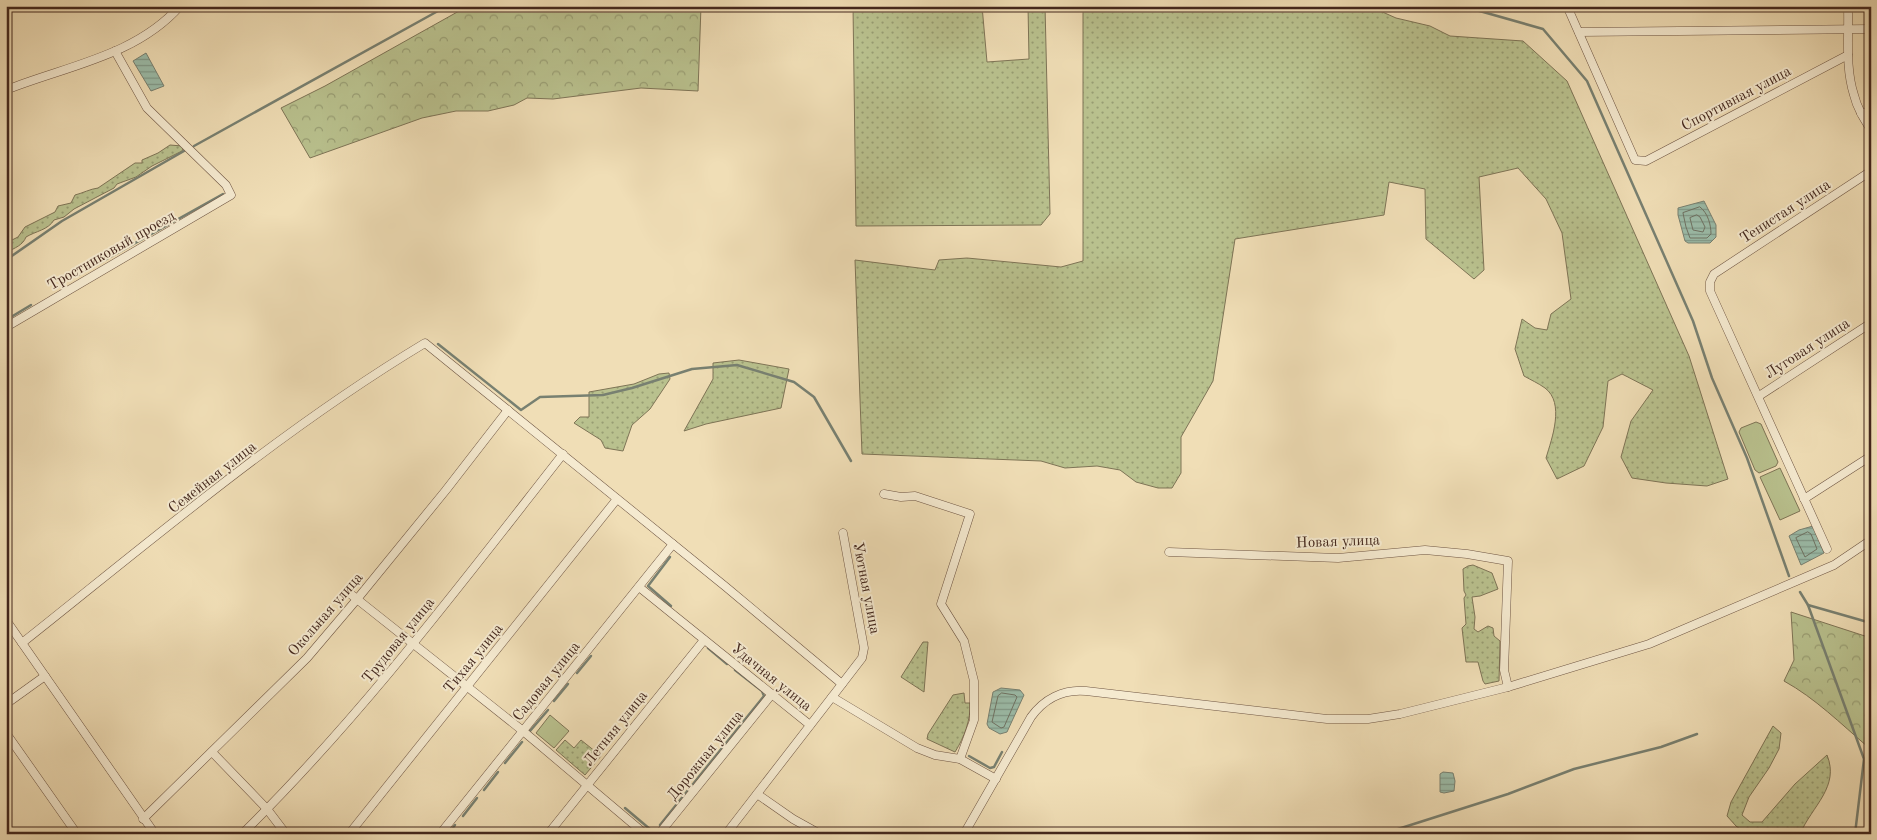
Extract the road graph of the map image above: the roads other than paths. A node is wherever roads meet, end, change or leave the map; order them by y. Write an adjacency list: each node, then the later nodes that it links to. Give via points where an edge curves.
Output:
1 (180, 6): 7 (street, via 153,32)
2 (1567, 6): 6 (street)
3 (1848, 6): 4 (street)
4 (1849, 29): 5 (street); 6 (street); 8 (street)
5 (1871, 29)
6 (1579, 32): 8 (street, Спортивная улица, via 1635,160 1646,161)
7 (115, 52): 9 (street); 15 (street, Тростниковый проезд, via 148,108 226,185 230,197)
8 (1848, 54): 11 (street, via 1853,94)
9 (6, 90)
10 (1871, 112): 11 (street)
11 (1861, 113): 12 (street)
12 (1871, 130)
13 (1871, 171): 16 (street, Тенистая улица, via 1714,274 1710,282 1710,291)
14 (1871, 323): 16 (street, Луговая улица)
15 (6, 327)
16 (1759, 396): 22 (street)
17 (508, 410): 18 (street); 30 (street, Окольная улица); 33 (street, Семейная улица, via 425,343 310,419)
18 (563, 454): 21 (street); 34 (street, Трудовая улица)
19 (1871, 456): 22 (street)
20 (884, 494): 46 (street, via 915,496 970,514 941,604 964,641 974,681 974,720)
21 (617, 499): 25 (street); 37 (street, Тихая улица)
22 (1804, 499): 26 (street)
23 (843, 533): 36 (street, Уютная улица, via 864,648 862,658)
24 (1871, 540): 38 (street, via 1834,565 1649,644)
25 (673, 544): 28 (street, Садовая улица); 36 (street)
26 (1827, 549)
27 (1169, 552): 38 (street, Новая улица, via 1338,558 1425,550 1508,561 1504,670)
28 (639, 587): 32 (street, Удачная улица); 43 (street, Садовая улица)
29 (348, 592): 30 (street)
30 (358, 598): 34 (street); 45 (street, Окольная улица, via 307,658)
31 (6, 620): 33 (street)
32 (704, 640): 39 (street, Удачная улица); 48 (street, Летняя улица)
33 (22, 643): 35 (street)
34 (413, 643): 37 (street); 50 (street, Трудовая улица, via 352,717)
35 (45, 676): 41 (street); 51 (street)
36 (842, 684): 40 (street, Уютная улица)
37 (468, 687): 43 (street); 56 (street, Тихая улица)
38 (1508, 687): 47 (street, via 1392,715 1351,720 1086,691 1069,692 1047,701 1034,712)
39 (772, 694): 42 (street, Удачная улица); 60 (street, Дорожная улица)
40 (832, 697): 42 (street, Удачная улица); 46 (street, Удачная улица, via 917,748)
41 (6, 704)
42 (810, 725): 49 (street)
43 (523, 731): 48 (street); 57 (street, Садовая улица)
44 (6, 733): 52 (street)
45 (212, 752): 50 (street); 51 (street, Окольная улица)
46 (960, 759): 47 (street, Удачная улица)
47 (996, 779): 63 (street)
48 (587, 786): 58 (street, Летняя улица); 59 (street)
49 (757, 794): 61 (street); 62 (street)
50 (267, 809): 54 (street, Трудовая улица); 55 (street)
51 (143, 819): 53 (street)
52 (77, 834)
53 (155, 834)
54 (242, 834)
55 (286, 834)
56 (349, 834)
57 (440, 834)
58 (548, 834)
59 (645, 834)
60 (659, 834)
61 (726, 834)
62 (820, 834)
63 (964, 834)

